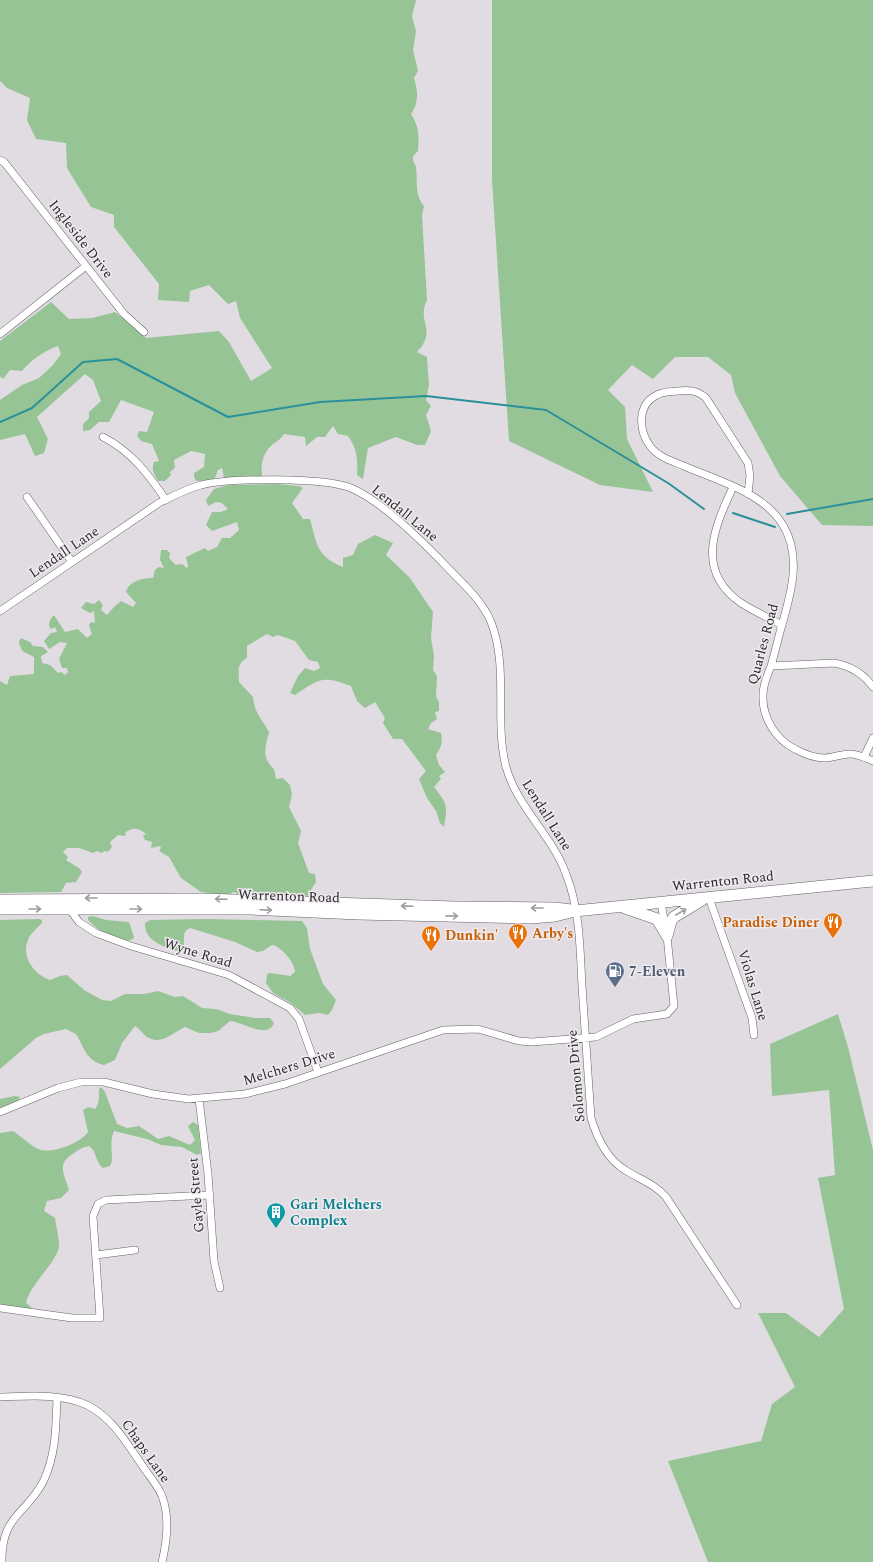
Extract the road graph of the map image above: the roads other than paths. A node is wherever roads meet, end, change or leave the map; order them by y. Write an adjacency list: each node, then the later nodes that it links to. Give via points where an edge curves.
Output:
1 (0, 160): 2 (street, Ingleside Drive)
2 (86, 266): 3 (street, Ingleside Drive, via 124,314); 4 (street)
3 (144, 332)
4 (0, 334)
5 (103, 438): 9 (street, via 126,450 139,463)
6 (733, 487): 7 (street, Quarles Road); 7 (street, Quarles Road, via 662,456 650,447 641,422 645,405 650,399 660,393 683,391 696,391 706,398 738,446 750,471); 12 (street, via 719,517 712,542 715,570 725,587 740,602)
7 (748, 494): 12 (street, Quarles Road, via 776,516 784,527 790,543 794,570)
8 (27, 497): 10 (street)
9 (166, 500): 10 (street, Lendall Lane); 26 (street, Lendall Lane, via 192,488 230,481 338,484 361,493 375,503 438,558 479,601 490,620 498,652 502,740 506,766 515,790 561,861 571,887)
10 (72, 562): 11 (street, Lendall Lane)
11 (0, 611)
12 (782, 625): 13 (street, Quarles Road)
13 (771, 666): 14 (street, via 842,664 859,672); 16 (street, Quarles Road, via 764,686 763,705 768,722 780,738 795,750 815,757 831,758 850,754)
14 (873, 687)
15 (873, 738): 16 (street)
16 (864, 757): 17 (street, Quarles Road)
17 (873, 761)
18 (873, 881): 20 (main road, Warrenton Road)
19 (62, 898): 21 (main road, Warrenton Road); 25 (street, Wyne Road); 26 (main road, Warrenton Road, one-way to 19, via 555,908 203,899)
20 (708, 898): 22 (main road, Warrenton Road); 27 (main road, one-way to 20, via 674,917); 28 (street, Violas Lane, via 752,1018)
21 (0, 900)
22 (661, 902): 23 (main road, Warrenton Road); 27 (street)
23 (620, 906): 26 (main road, Warrenton Road); 27 (main road, via 657,919)
24 (0, 909): 25 (main road, Warrenton Road, one-way to 25)
25 (69, 909): 26 (main road, Warrenton Road, one-way to 26, via 250,909 519,918 555,916); 30 (street, Wyne Road, via 79,922 96,933 131,946 219,971 290,1008 299,1018)
26 (575, 911): 29 (street, Solomon Drive, via 579,934)
27 (667, 936): 29 (street, Melchers Drive, via 675,1002 672,1010 663,1015 633,1019 596,1037)
28 (754, 1035)
29 (585, 1038): 30 (street, Melchers Drive, via 532,1042 478,1029 443,1030); 37 (street, Solomon Drive, via 591,1118 608,1153 613,1161 657,1187 666,1197)
30 (318, 1072): 31 (street, Melchers Drive, via 265,1090)
31 (199, 1099): 32 (street, Melchers Drive, via 171,1097 111,1084 87,1082 58,1088); 33 (street, Gayle Street)
32 (0, 1112)
33 (210, 1195): 35 (street, via 106,1200 98,1204 93,1216); 36 (street, Gayle Street, via 214,1261)
34 (134, 1250): 35 (street)
35 (96, 1255): 38 (street, via 100,1318 72,1318)
36 (220, 1288)
37 (737, 1305)
38 (0, 1308)
39 (0, 1397): 40 (street, Chaps Lane, via 33,1395)
40 (57, 1398): 41 (street, via 54,1446 49,1466 43,1481 7,1529 2,1545); 42 (street, Chaps Lane, via 88,1406 111,1423 155,1483 162,1496 167,1523 167,1540)
41 (2, 1562)
42 (162, 1562)

